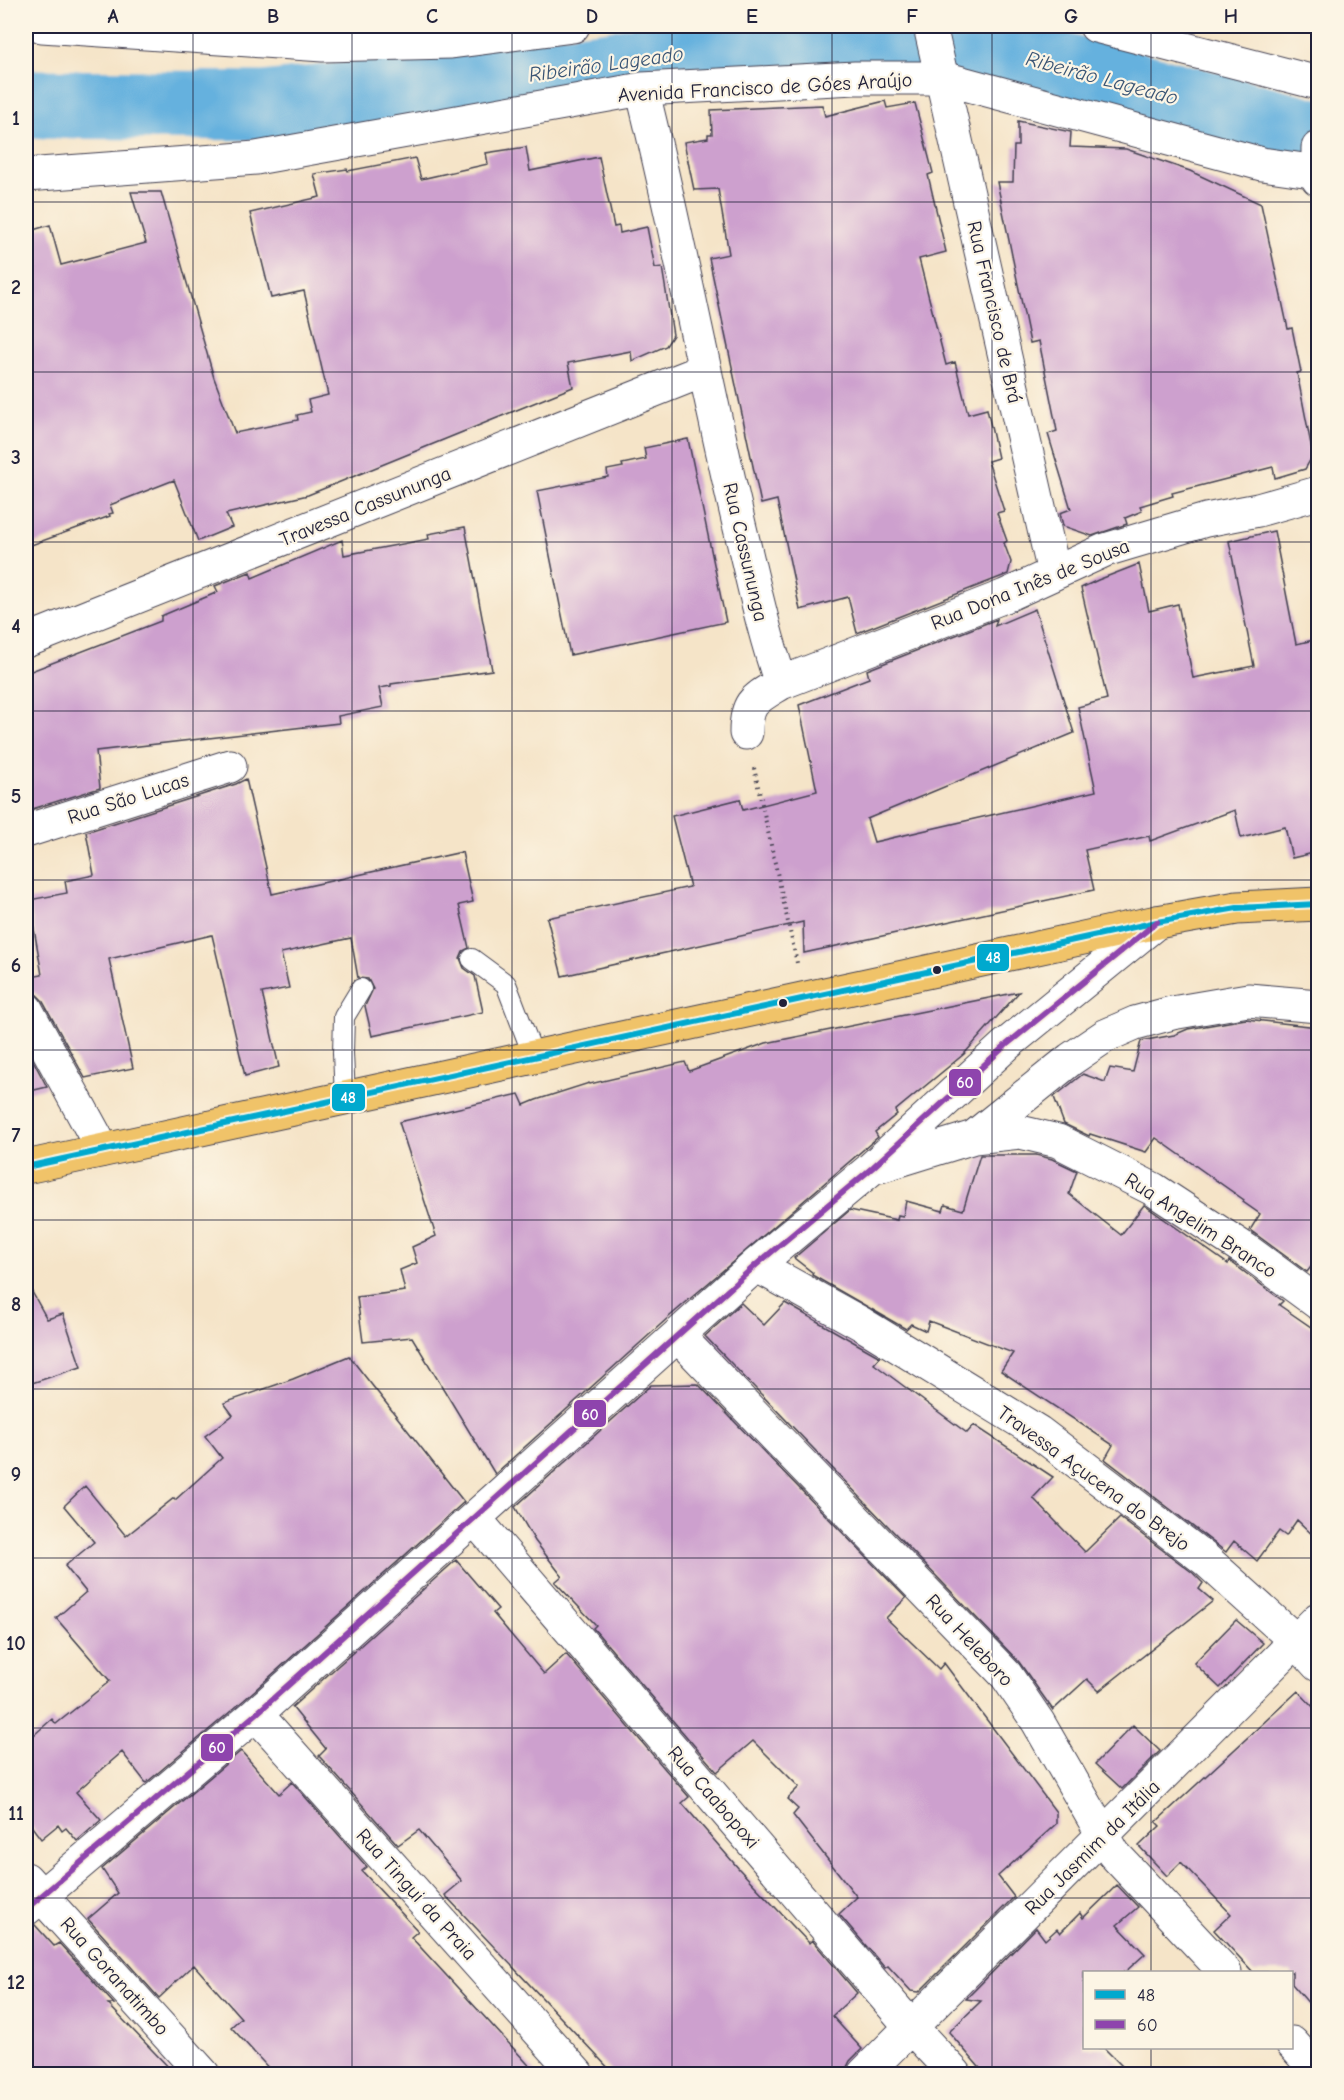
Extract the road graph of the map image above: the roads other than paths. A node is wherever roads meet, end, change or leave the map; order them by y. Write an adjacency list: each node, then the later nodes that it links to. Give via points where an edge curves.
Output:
1 (42, 26): 2 (street, via 323,45 451,42)
2 (573, 26)
3 (1096, 26): 5 (street)
4 (936, 51): 6 (street, Avenida Francisco de Góes Araújo, via 855,78); 8 (street, Avenida Francisco de Góes Araújo, via 1262,164); 13 (street, Rua Francisco de Brá)
5 (1318, 83)
6 (642, 89): 9 (street, Avenida Francisco de Góes Araújo, via 256,158); 11 (street, Rua Cassununga)
7 (1318, 148): 8 (street)
8 (1318, 172): 10 (street)
9 (26, 175)
10 (1318, 179)
11 (705, 370): 14 (street, Travessa Cassununga); 15 (street, Rua Cassununga)
12 (1318, 493): 13 (street, Rua Dona Inês de Sousa, via 1105,550)
13 (1054, 573): 15 (street, Rua Dona Inês de Sousa, via 1005,596)
14 (26, 641)
15 (781, 683): 16 (street, via 757,698 746,714)
16 (746, 733)
17 (230, 766): 18 (street, Rua São Lucas)
18 (26, 831)
19 (1318, 904): 20 (main road, via 1237,908)
20 (1157, 922): 25 (main road); 30 (street, via 1006,1045)
21 (472, 959): 25 (lane, via 506,984)
22 (361, 989): 26 (lane, via 344,1017)
23 (1318, 1006): 27 (street, via 1248,1000 1135,1023 1071,1059)
24 (26, 1008): 28 (street)
25 (534, 1057): 26 (main road)
26 (345, 1097): 28 (main road)
27 (974, 1137): 30 (street, Rua Angelim Branco); 32 (street, Rua Angelim Branco, via 1020,1132 1058,1141 1153,1189)
28 (103, 1150): 29 (main road)
29 (26, 1167)
30 (872, 1168): 31 (street)
31 (756, 1265): 33 (street); 35 (street, Travessa Açucena do Brejo, via 862,1324 1038,1432 1205,1559)
32 (1318, 1303)
33 (678, 1336): 34 (street); 38 (street, Rua Heleboro, via 1005,1675 1038,1722)
34 (475, 1519): 37 (street); 41 (street, Rua Caabopoxi)
35 (1307, 1630): 36 (street, Travessa Açucena do Brejo); 38 (street, Rua Jasmim da Itália)
36 (1318, 1665)
37 (256, 1714): 39 (street); 45 (street, Rua Tingui da Praia)
38 (1103, 1835): 40 (street, Rua Heleboro, via 1114,1854); 41 (street, Rua Jasmim da Itália)
39 (31, 1894): 44 (street, Rua Goranatimbo)
40 (1224, 1971)
41 (912, 2028): 46 (street, Rua Jasmim da Itália); 47 (street, Rua Caabopoxi)
42 (1293, 2044): 43 (street)
43 (1318, 2072)
44 (203, 2074)
45 (577, 2074)
46 (864, 2074)
47 (955, 2074)

